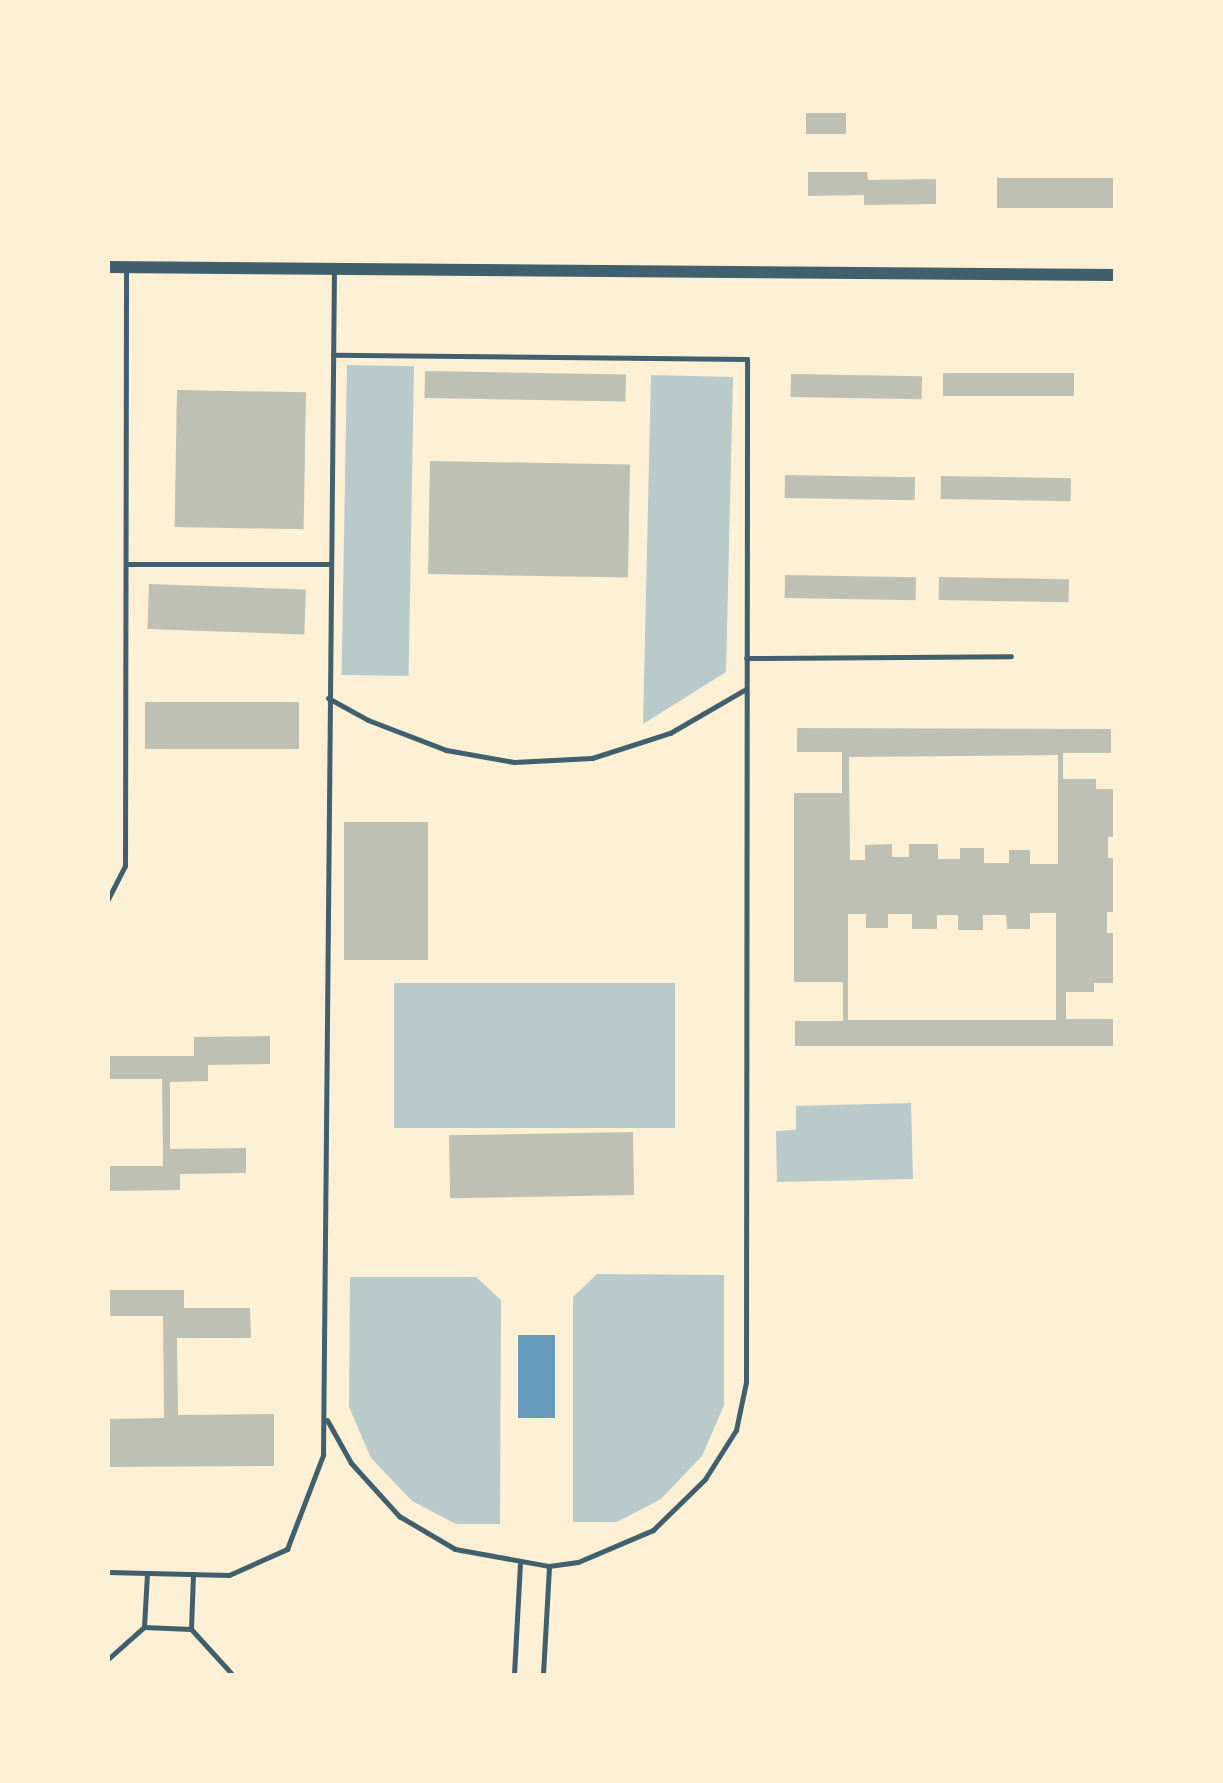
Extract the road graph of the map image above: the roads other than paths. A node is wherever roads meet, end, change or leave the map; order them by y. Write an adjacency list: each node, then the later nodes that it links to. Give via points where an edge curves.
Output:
1 (108, 267): 2 (street)
2 (126, 267): 3 (street); 6 (lane)
3 (334, 269): 4 (street); 5 (lane)
4 (1115, 275)
5 (333, 355): 7 (lane); 9 (lane, via 747,359)
6 (125, 565): 7 (lane); 12 (lane, via 125,866)
7 (330, 565): 11 (lane)
8 (1011, 656): 9 (lane)
9 (746, 658): 10 (lane)
10 (746, 689): 11 (lane, via 670,733 592,758 514,762 446,750 368,720); 15 (lane, via 746,1382 736,1430 705,1479 653,1530 578,1562)
11 (328, 698): 13 (lane)
12 (108, 899)
13 (327, 1420): 14 (lane, via 351,1463 399,1516 455,1549); 18 (lane, via 323,1455 287,1549 229,1575)
14 (520, 1564): 15 (lane); 23 (lane)
15 (549, 1566): 24 (lane)
16 (108, 1572): 17 (lane)
17 (147, 1573): 18 (lane); 19 (lane)
18 (193, 1574): 20 (lane)
19 (144, 1627): 20 (lane); 21 (lane)
20 (191, 1629): 22 (lane)
21 (108, 1659)
22 (232, 1675)
23 (514, 1675)
24 (543, 1675)

